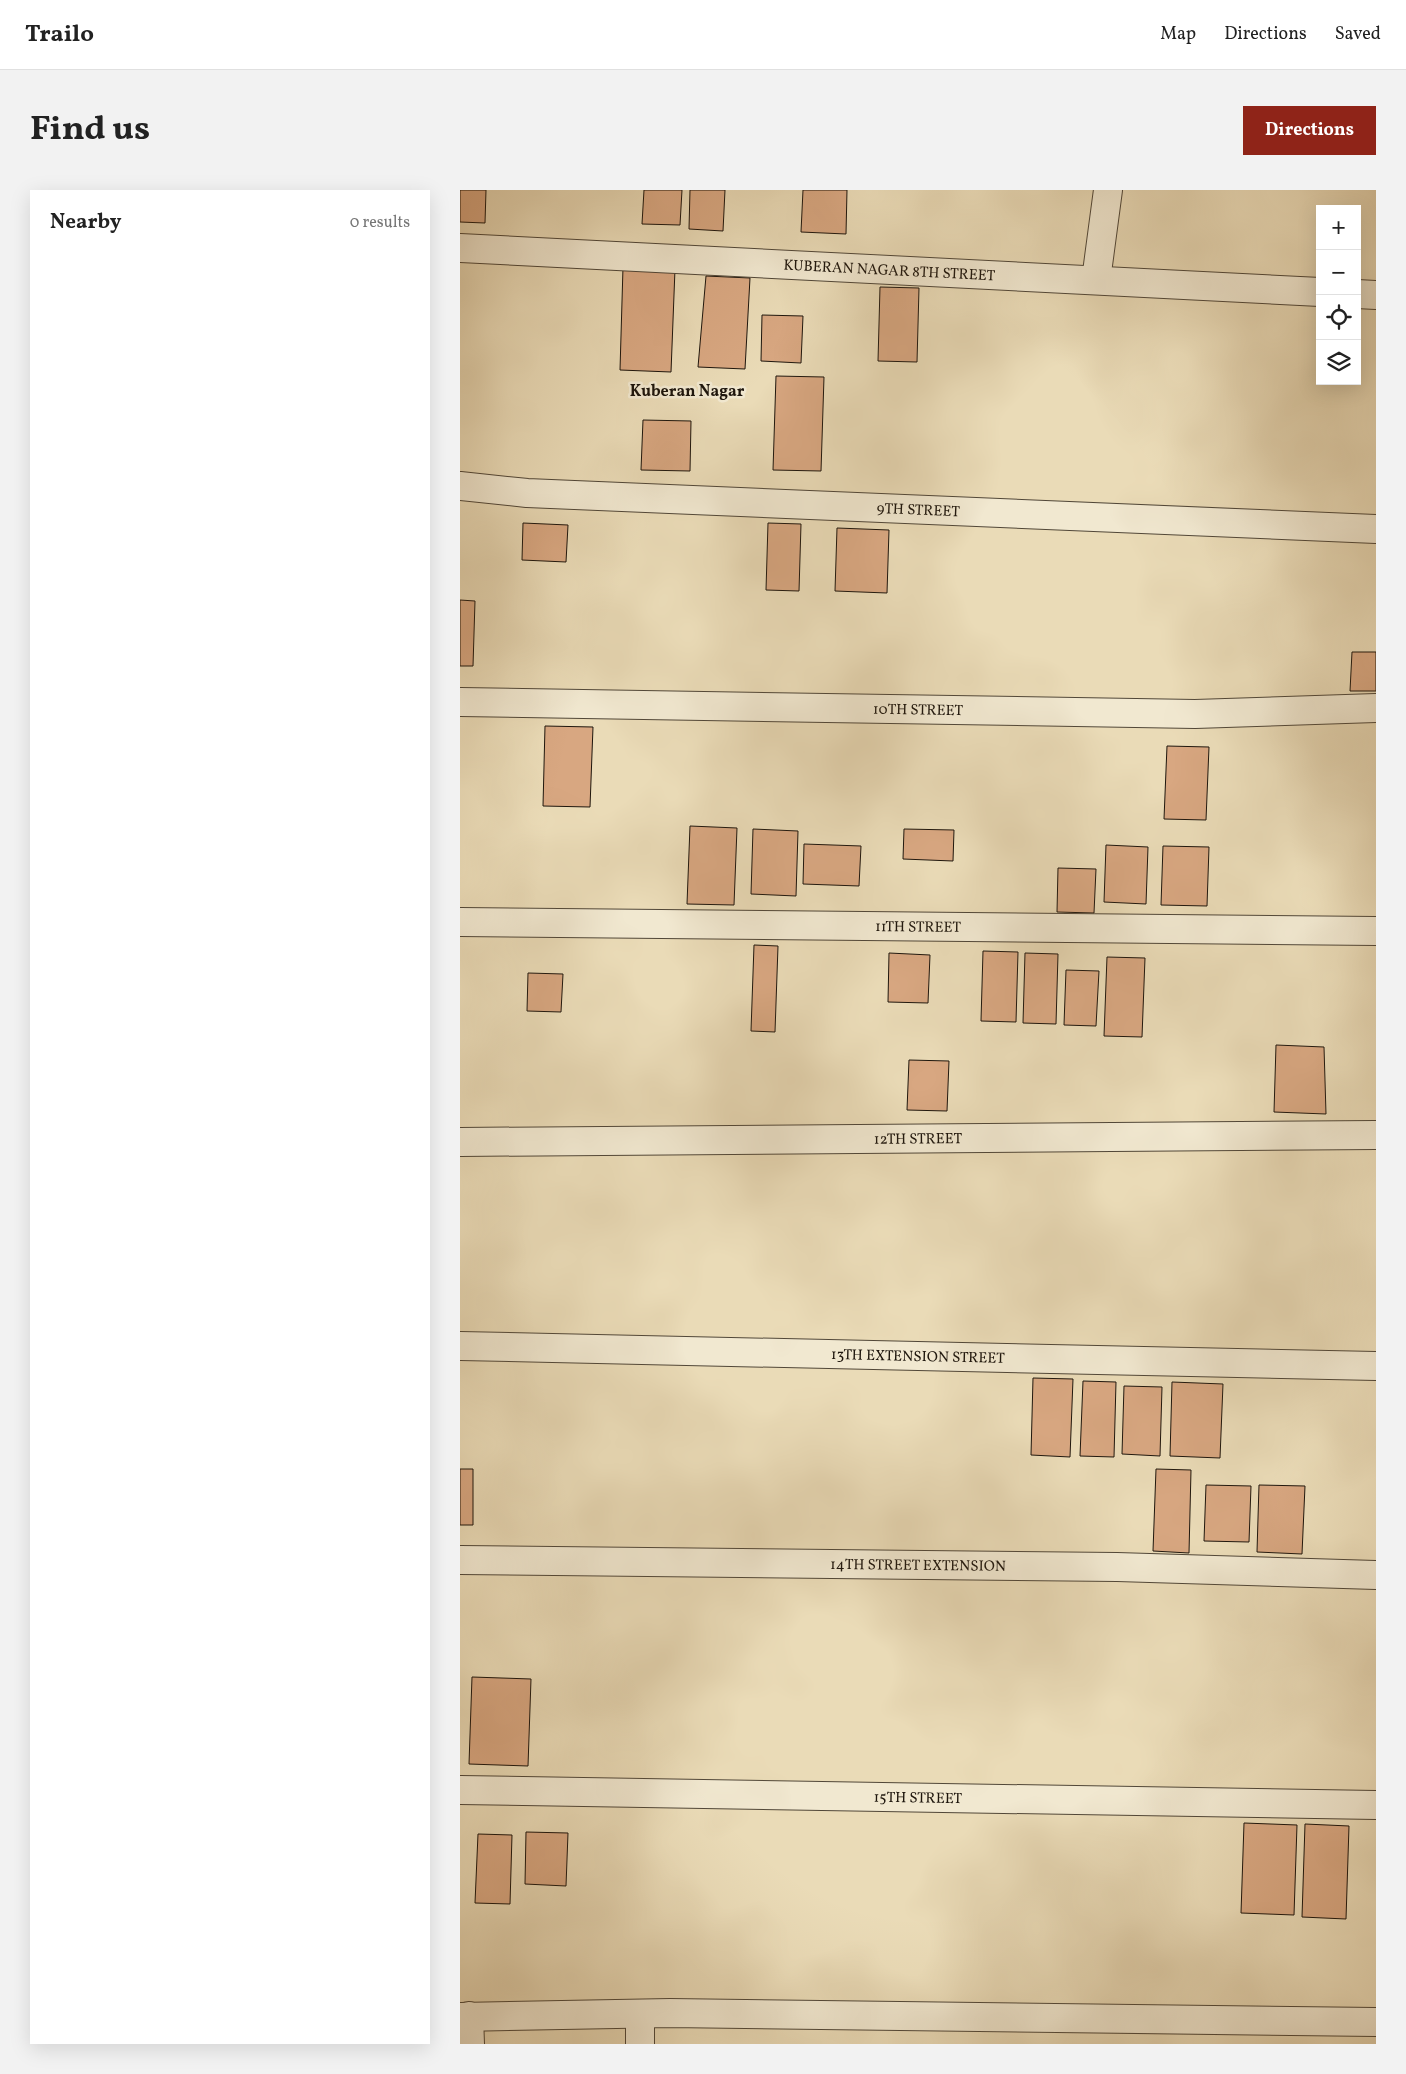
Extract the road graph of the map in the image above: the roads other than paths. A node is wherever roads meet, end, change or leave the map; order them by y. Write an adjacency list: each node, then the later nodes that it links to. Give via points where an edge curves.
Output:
1 (1108, 190): 3 (street)
2 (460, 248): 3 (street, KUBERAN NAGAR 8TH STREET)
3 (1096, 280): 4 (street, KUBERAN NAGAR 8TH STREET)
4 (1316, 292)
5 (1361, 294): 6 (street)
6 (1376, 295)
7 (460, 486): 8 (street, 9TH STREET, via 527,493)
8 (1376, 529)
9 (460, 702): 10 (street, 10TH STREET, via 1195,714)
10 (1376, 708)
11 (460, 922): 12 (street, 11TH STREET)
12 (1376, 931)
13 (1376, 1135): 14 (street, 12TH STREET)
14 (460, 1142)
15 (460, 1346): 16 (street, 13TH EXTENSION STREET)
16 (1376, 1366)
17 (460, 1560): 18 (street, 14TH STREET EXTENSION, via 1117,1567)
18 (1376, 1575)
19 (460, 1790): 20 (street, 15TH STREET)
20 (1376, 1805)
21 (640, 2014): 22 (street); 23 (street); 25 (street)
22 (464, 2016): 24 (street)
23 (1376, 2022)
24 (470, 2044)
25 (640, 2044)

